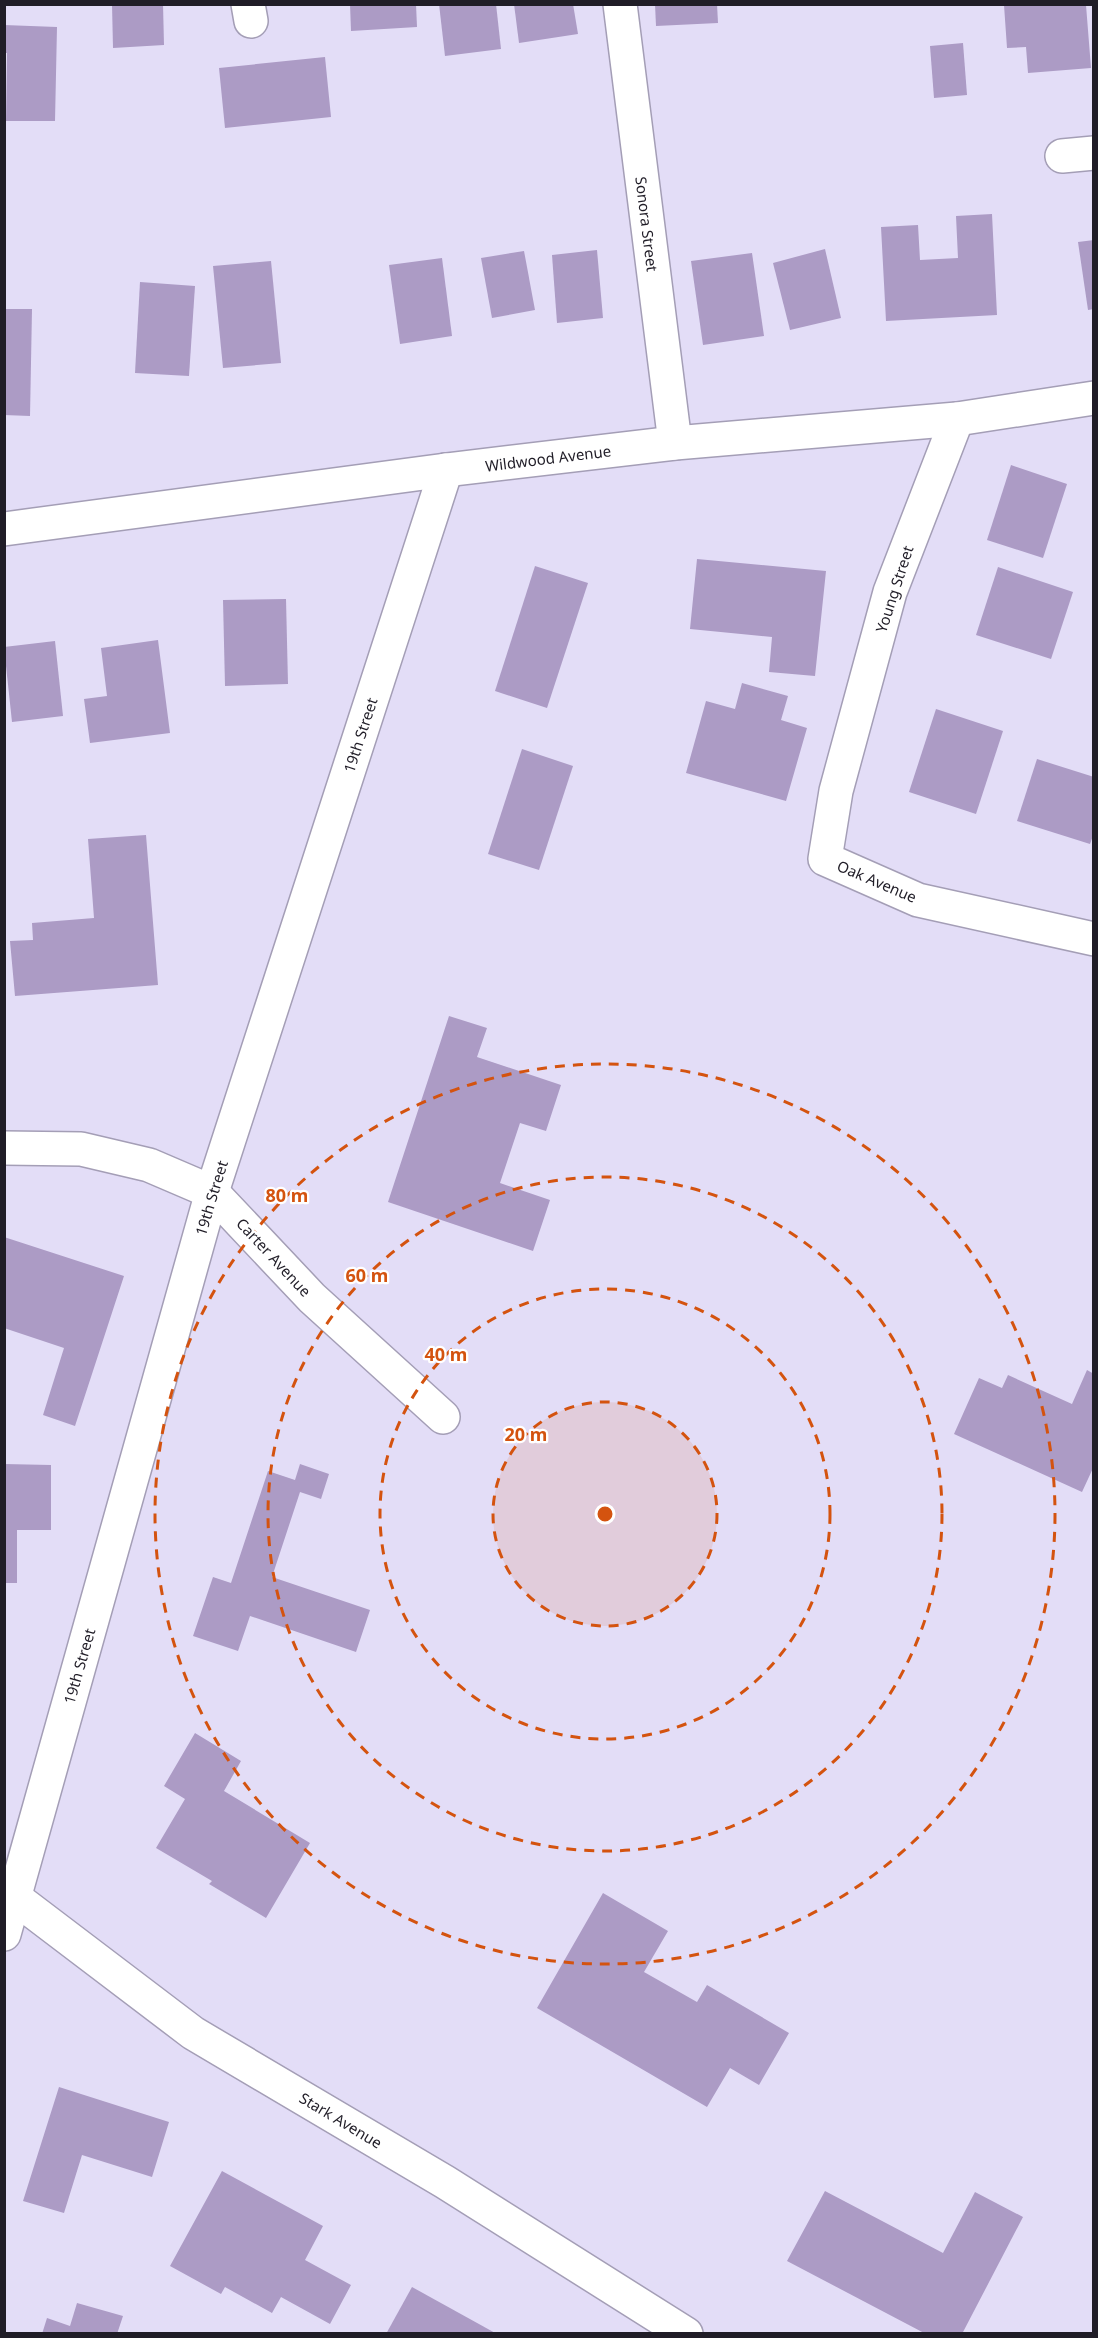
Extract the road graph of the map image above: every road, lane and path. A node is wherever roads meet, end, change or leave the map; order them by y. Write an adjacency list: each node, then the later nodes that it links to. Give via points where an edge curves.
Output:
1 (620, 4): 4 (street, Sonora Street)
2 (1094, 398): 3 (street, Wildwood Avenue)
3 (957, 419): 4 (street, Wildwood Avenue); 7 (street, Young Street, via 890,592)
4 (675, 443): 5 (street, Wildwood Avenue)
5 (446, 470): 6 (street, Wildwood Avenue); 10 (street, 19th Street)
6 (4, 529)
7 (844, 764): 8 (street, Oak Avenue, via 825,859 918,900)
8 (1094, 939)
9 (4, 1148): 10 (street, Carter Avenue, via 81,1149 149,1165)
10 (212, 1192): 11 (street, Carter Avenue, via 312,1298); 12 (street, 19th Street)
11 (443, 1417)
12 (9, 1897): 13 (street, 19th Street); 14 (street, Stark Avenue, via 193,2033 445,2182)
13 (4, 1934)
14 (686, 2334)

